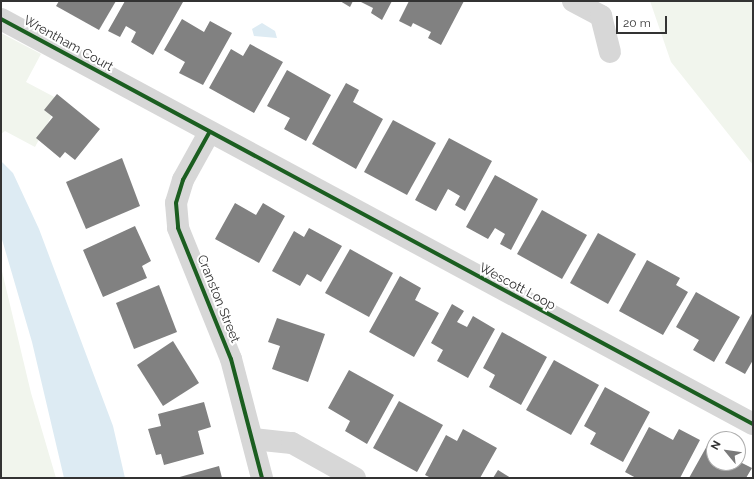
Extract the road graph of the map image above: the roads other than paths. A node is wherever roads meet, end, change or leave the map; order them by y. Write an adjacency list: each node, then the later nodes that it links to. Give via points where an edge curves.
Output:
1 (573, 1): 3 (street, via 601,16)
2 (1, 19): 4 (street, Wrentham Court)
3 (610, 52)
4 (209, 133): 5 (street, Wescott Loop); 6 (street, Cranston Street, via 183,180 176,203 178,228 231,359)
5 (753, 424)
6 (253, 440): 7 (street, Cranston Street); 8 (street, via 292,443)
7 (262, 478)
8 (355, 478)

